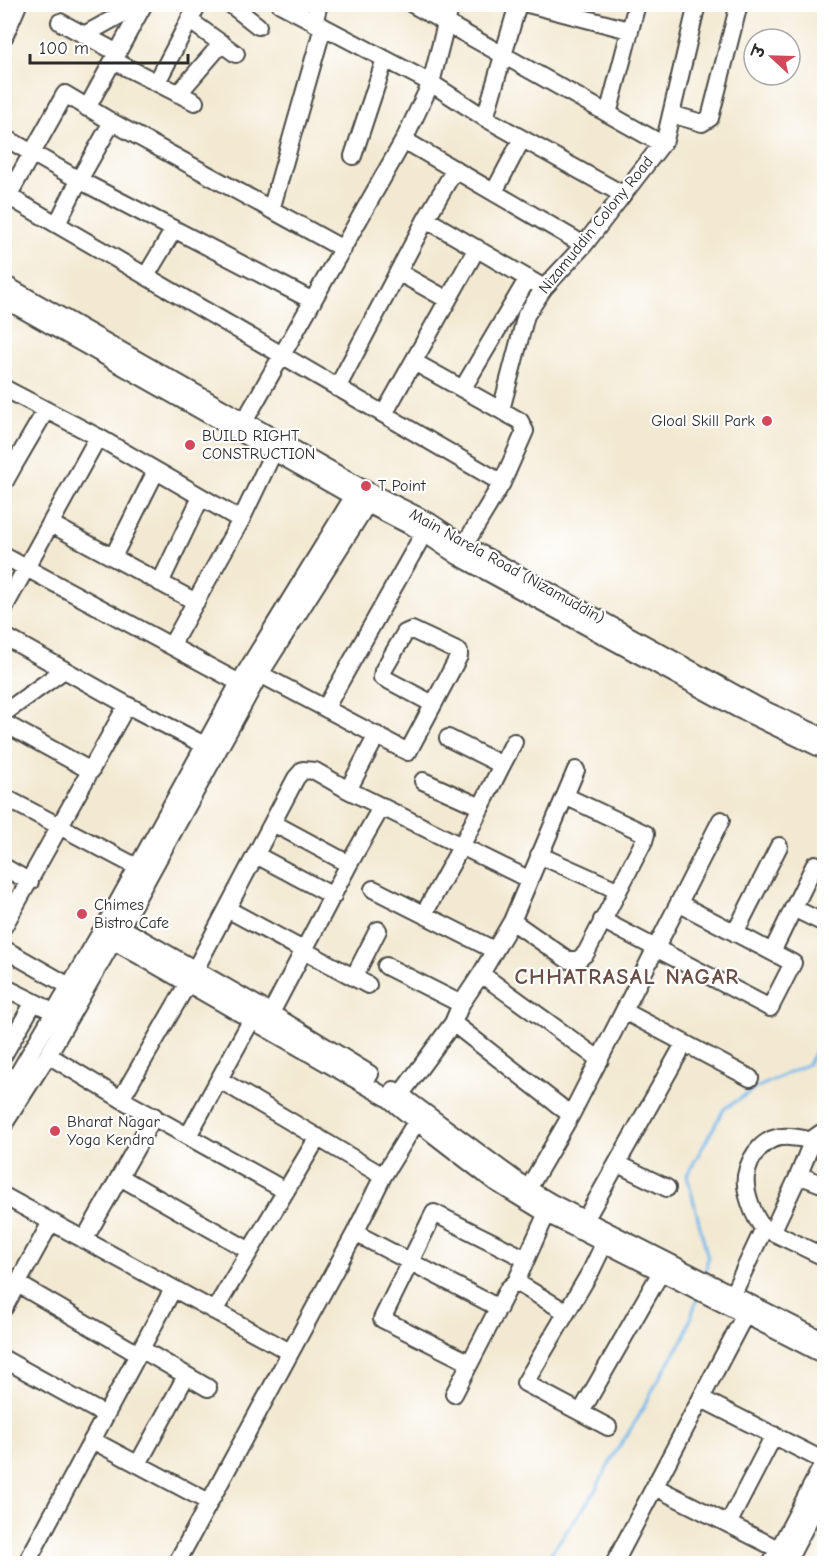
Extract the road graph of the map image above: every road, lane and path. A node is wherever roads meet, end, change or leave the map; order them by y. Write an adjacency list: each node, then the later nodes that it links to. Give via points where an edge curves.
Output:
1 (142, 4): 20 (street); 25 (street)
2 (198, 4): 14 (street)
3 (230, 4): 18 (street)
4 (280, 4): 17 (street)
5 (320, 4): 17 (street)
6 (412, 4): 16 (street)
7 (451, 4): 16 (street)
8 (518, 4): 23 (street)
9 (528, 4): 19 (street)
10 (638, 4): 19 (street)
11 (697, 4): 33 (street, Nizamuddin Colony Road)
12 (739, 4): 33 (street, via 710,118 702,123)
13 (17, 7): 21 (street)
14 (189, 20): 22 (street); 27 (street)
15 (60, 22): 20 (street)
16 (447, 23): 23 (street); 28 (street)
17 (318, 25): 26 (street); 47 (street)
18 (258, 26)
19 (629, 30): 32 (street)
20 (84, 35): 25 (street)
21 (4, 37)
22 (222, 43): 24 (street); 29 (street)
23 (502, 53): 32 (street); 34 (street)
24 (236, 54)
25 (116, 57): 27 (street); 31 (street)
26 (385, 58): 28 (street); 41 (street)
27 (157, 82): 29 (street)
28 (431, 83): 34 (street); 38 (street)
29 (178, 93): 30 (street)
30 (195, 102)
31 (87, 108): 35 (street); 40 (street, via 65,94)
32 (608, 114): 39 (street)
33 (671, 114): 39 (street, Nizamuddin Colony Road)
34 (485, 118): 37 (street)
35 (111, 123): 43 (street); 47 (street)
36 (4, 137): 40 (street)
37 (522, 138): 44 (street); 45 (street)
38 (404, 140): 42 (street); 53 (street)
39 (662, 144): 45 (street, Nizamuddin Colony Road)
40 (31, 154): 43 (street); 46 (street)
41 (352, 156)
42 (455, 169): 44 (street); 48 (street)
43 (79, 180): 49 (street); 50 (street)
44 (494, 192): 51 (street)
45 (622, 194): 51 (street, Nizamuddin Colony Road)
46 (6, 195): 49 (street)
47 (271, 210): 53 (street)
48 (426, 219): 52 (street); 54 (street)
49 (57, 224): 55 (street)
50 (174, 229): 55 (street); 61 (street)
51 (584, 245): 58 (street, Nizamuddin Colony Road)
52 (477, 248): 56 (street); 60 (street)
53 (343, 249): 61 (street)
54 (398, 272): 60 (street); 64 (street)
55 (146, 276): 62 (street)
56 (528, 278): 58 (street); 66 (street, Nizamuddin Colony Road)
57 (4, 284): 70 (street, Main Narela Road (Nizamuddin))
58 (544, 288): 68 (street, Nizamuddin Colony Road, via 526,315)
59 (4, 299): 70 (street, Main Narela Road (Nizamuddin))
60 (448, 300): 63 (street)
61 (313, 301): 62 (street)
62 (282, 356): 64 (street); 70 (street)
63 (414, 362): 66 (street); 69 (street)
64 (337, 387): 69 (street)
65 (4, 388): 67 (street)
66 (463, 388): 68 (street)
67 (46, 410): 71 (street); 73 (street)
68 (501, 410): 76 (street, via 520,421 525,431)
69 (384, 414): 76 (street)
70 (239, 431): 72 (street, Main Narela Road (Nizamuddin)); 77 (street, Main Narela Road (Nizamuddin))
71 (98, 437): 74 (street); 80 (street)
72 (274, 452): 77 (street, Main Narela Road (Nizamuddin)); 79 (street)
73 (9, 463): 75 (street)
74 (156, 471): 78 (street); 84 (street)
75 (4, 483)
76 (502, 483): 82 (street)
77 (363, 495): 81 (street, Main Narela Road (Nizamuddin)); 82 (street, Main Narela Road (Nizamuddin), via 430,522); 92 (street); 93 (street)
78 (201, 497): 79 (street); 86 (street)
79 (241, 520): 87 (street)
80 (51, 524): 84 (street); 85 (street)
81 (424, 533): 82 (street, Main Narela Road (Nizamuddin)); 96 (street)
82 (462, 550): 100 (street, Main Narela Road (Nizamuddin), via 761,708); 104 (street, Main Narela Road (Nizamuddin), via 738,709)
83 (4, 556): 85 (street)
84 (113, 557): 86 (street)
85 (27, 568): 88 (street); 90 (street)
86 (160, 583): 87 (street)
87 (195, 602): 90 (street)
88 (4, 608)
89 (4, 636): 91 (street)
90 (171, 646): 93 (street)
91 (64, 670): 95 (street); 97 (street)
92 (260, 674): 93 (street); 96 (street)
93 (246, 686): 103 (street)
94 (433, 704): 94 (street, via 459,652 412,630 405,633 382,677); 99 (street, via 408,752)
95 (127, 705): 103 (street); 107 (street)
96 (326, 707): 99 (street)
97 (4, 713)
98 (4, 723): 107 (street)
99 (377, 735): 109 (street)
100 (825, 737)
101 (448, 738): 105 (street)
102 (514, 742): 105 (street)
103 (211, 749): 124 (street); 138 (street)
104 (825, 750)
105 (502, 765): 113 (street)
106 (576, 770): 110 (street)
107 (91, 771): 116 (street)
108 (423, 780): 113 (street)
109 (348, 789): 112 (street); 115 (street, via 315,771 303,770)
110 (565, 796): 120 (street); 128 (street, via 646,834)
111 (4, 797): 116 (street)
112 (382, 806): 117 (street); 121 (street)
113 (481, 807): 117 (street)
114 (721, 820): 130 (street)
115 (273, 823): 119 (street); 121 (street)
116 (61, 827): 124 (street); 126 (street)
117 (462, 845): 125 (street); 133 (street)
118 (779, 846): 140 (street)
119 (256, 855): 129 (street); 132 (street)
120 (539, 855): 125 (street); 128 (street)
121 (349, 864): 129 (street)
122 (815, 864): 131 (street)
123 (4, 867): 126 (street)
124 (137, 867): 138 (street)
125 (528, 879): 135 (street)
126 (30, 882): 137 (street)
127 (373, 889): 133 (street)
128 (617, 891): 134 (street)
129 (333, 896): 144 (street)
130 (680, 904): 140 (street); 142 (street)
131 (793, 908): 136 (street); 145 (street)
132 (227, 909): 144 (street); 148 (street)
133 (424, 914): 143 (street)
134 (602, 920): 135 (street, via 586,953 578,960 568,960); 142 (street)
135 (512, 921): 143 (street)
136 (825, 923)
137 (4, 926)
138 (111, 930): 148 (street); 149 (street); 161 (street)
139 (378, 930): 144 (street, via 361,981)
140 (735, 933): 145 (street)
141 (4, 949): 149 (street)
142 (655, 949): 145 (street, via 770,1008 793,963); 153 (street)
143 (494, 950): 147 (street)
144 (305, 951): 155 (street)
145 (772, 952)
146 (386, 966): 152 (street)
147 (481, 974): 152 (street); 162 (street)
148 (191, 976): 155 (street); 156 (street); 167 (street)
149 (69, 986): 154 (street)
150 (6, 992): 151 (street)
151 (34, 1002): 154 (street); 158 (street)
152 (461, 1004): 157 (street)
153 (624, 1011): 159 (street); 162 (street)
154 (54, 1013): 163 (street)
155 (271, 1013): 168 (street)
156 (252, 1019): 165 (street); 168 (street)
157 (453, 1023): 168 (street); 169 (street)
158 (9, 1035): 160 (street)
159 (684, 1044): 164 (street); 176 (street)
160 (4, 1054)
161 (48, 1055): 167 (street); 172 (street)
162 (600, 1060): 169 (street)
163 (10, 1077): 166 (street)
164 (750, 1078)
165 (220, 1080): 173 (street); 174 (street)
166 (4, 1098)
167 (122, 1099): 170 (street)
168 (398, 1099): 171 (street)
169 (571, 1115): 181 (street)
170 (154, 1116): 173 (street); 178 (street)
171 (419, 1116): 177 (street); 181 (street); 185 (street, via 495,1182)
172 (6, 1119)
173 (188, 1136): 183 (street)
174 (318, 1137): 177 (street); 183 (street)
175 (818, 1137): 179 (street); 188 (street, via 769,1138 756,1151 746,1177 748,1194 757,1221)
176 (618, 1164): 182 (street); 187 (street)
177 (383, 1176): 189 (street)
178 (120, 1177): 190 (street); 192 (street)
179 (797, 1179): 180 (street); 188 (street)
180 (825, 1185)
181 (528, 1188): 185 (street)
182 (667, 1188)
183 (286, 1191): 192 (street)
184 (4, 1196): 186 (street)
185 (549, 1209): 187 (street); 194 (street)
186 (51, 1222): 190 (street); 198 (street)
187 (582, 1227): 191 (street); 196 (street)
188 (768, 1230): 193 (street); 200 (street)
189 (355, 1233): 195 (street); 208 (street)
190 (84, 1240): 199 (street)
191 (604, 1244): 196 (street); 205 (street)
192 (250, 1251): 204 (street)
193 (825, 1257)
194 (526, 1259): 195 (street, via 434,1213); 197 (street)
195 (411, 1263): 202 (street); 211 (street, via 382,1319)
196 (673, 1274): 200 (street); 216 (street)
197 (516, 1282): 202 (street); 205 (street)
198 (18, 1284): 201 (street); 207 (street)
199 (173, 1289): 204 (street); 207 (street)
200 (721, 1293): 203 (street)
201 (4, 1308)
202 (499, 1308): 211 (street)
203 (748, 1309): 206 (street); 209 (street); 215 (street)
204 (214, 1311): 208 (street)
205 (566, 1312): 216 (street, via 525,1383)
206 (825, 1341)
207 (139, 1352): 212 (street); 217 (street)
208 (290, 1352): 225 (street)
209 (825, 1355)
210 (4, 1359): 217 (street)
211 (470, 1363): 214 (street)
212 (186, 1376): 213 (street); 222 (street)
213 (208, 1388)
214 (454, 1394)
215 (702, 1399): 219 (street); 223 (street)
216 (581, 1412): 218 (street)
217 (105, 1415): 220 (street)
218 (608, 1427)
219 (774, 1435): 221 (street); 226 (street)
220 (92, 1440): 222 (street); 228 (street)
221 (825, 1461): 227 (street)
222 (138, 1464): 225 (street)
223 (655, 1487): 226 (street); 230 (street)
224 (825, 1491): 227 (street)
225 (209, 1502): 229 (street)
226 (728, 1524): 227 (street)
227 (782, 1558)
228 (26, 1563)
229 (176, 1563)
230 (614, 1563)

